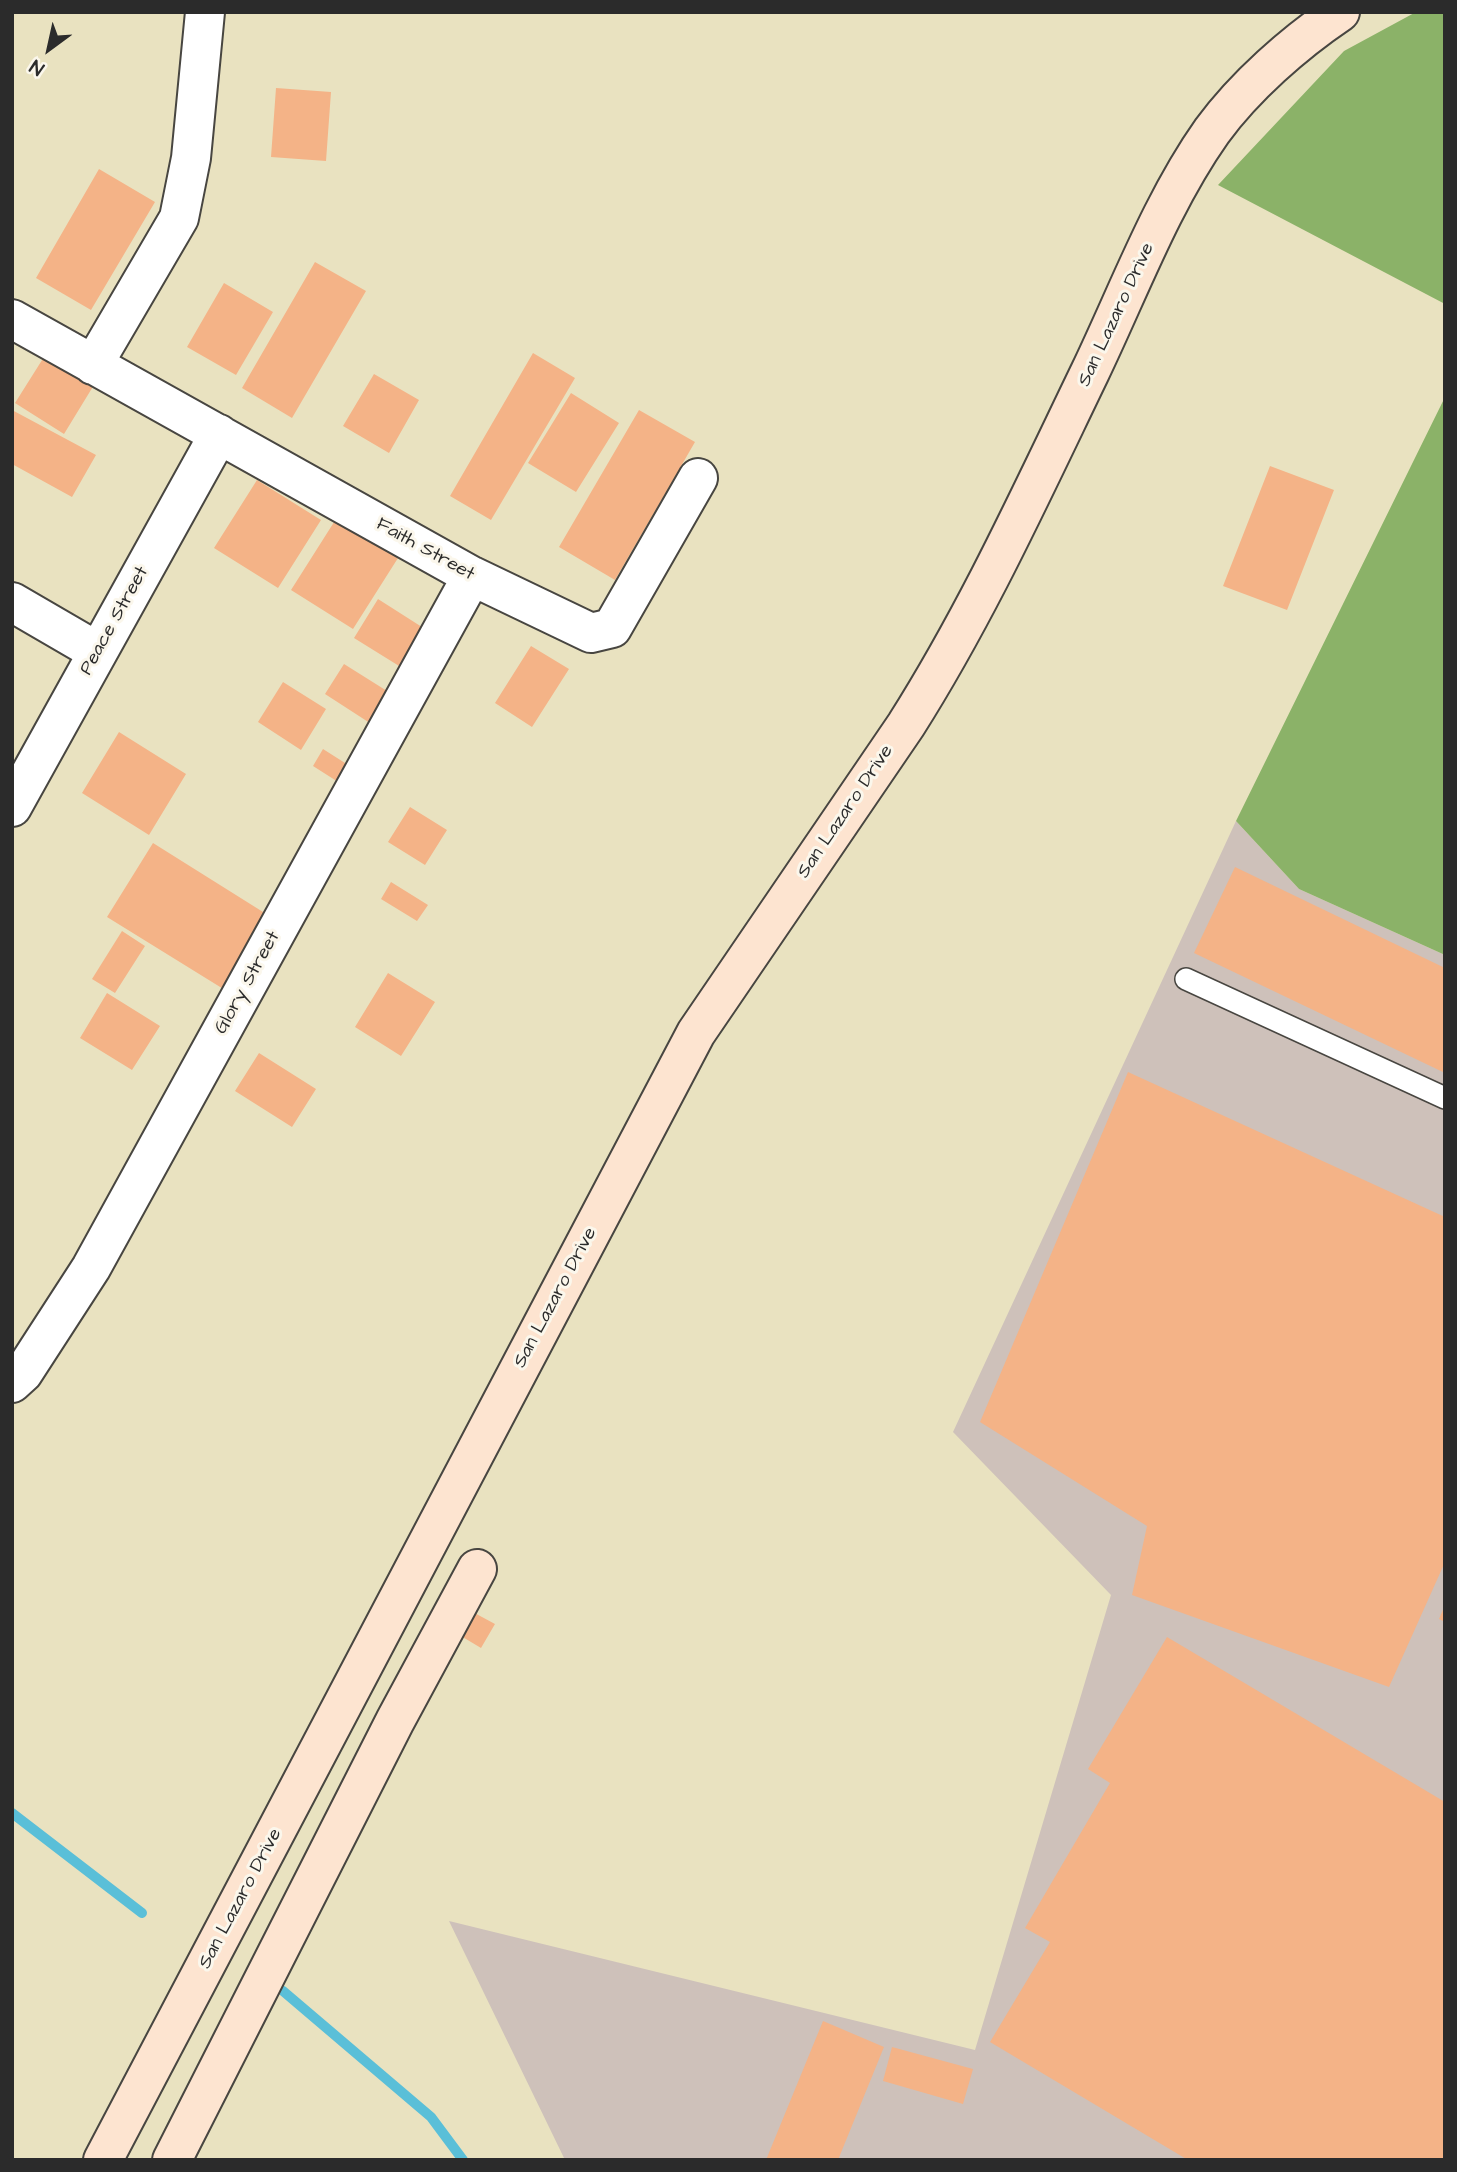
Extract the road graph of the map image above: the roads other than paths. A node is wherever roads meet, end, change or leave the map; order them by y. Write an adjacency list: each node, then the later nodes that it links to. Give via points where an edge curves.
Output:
1 (205, 12): 4 (street, via 191,159 179,218)
2 (1340, 12): 15 (street, San Lazaro Drive, via 1262,76 1213,130 1174,192 994,570 936,677 696,1033)
3 (12, 319): 4 (street, Faith Street)
4 (93, 365): 5 (street, Faith Street)
5 (219, 435): 7 (street, Faith Street); 9 (street, Peace Street)
6 (698, 478): 7 (street, Faith Street, via 612,628 591,633)
7 (472, 576): 13 (street, Glory Street, via 91,1268)
8 (12, 602): 9 (street)
9 (98, 652): 10 (street, Peace Street)
10 (12, 807)
11 (1185, 979): 12 (lane)
12 (1445, 1098)
13 (12, 1384)
14 (477, 1569): 16 (street)
15 (377, 1637): 16 (street); 17 (street, San Lazaro Drive)
16 (395, 1721): 18 (street)
17 (103, 2160)
18 (172, 2160)

